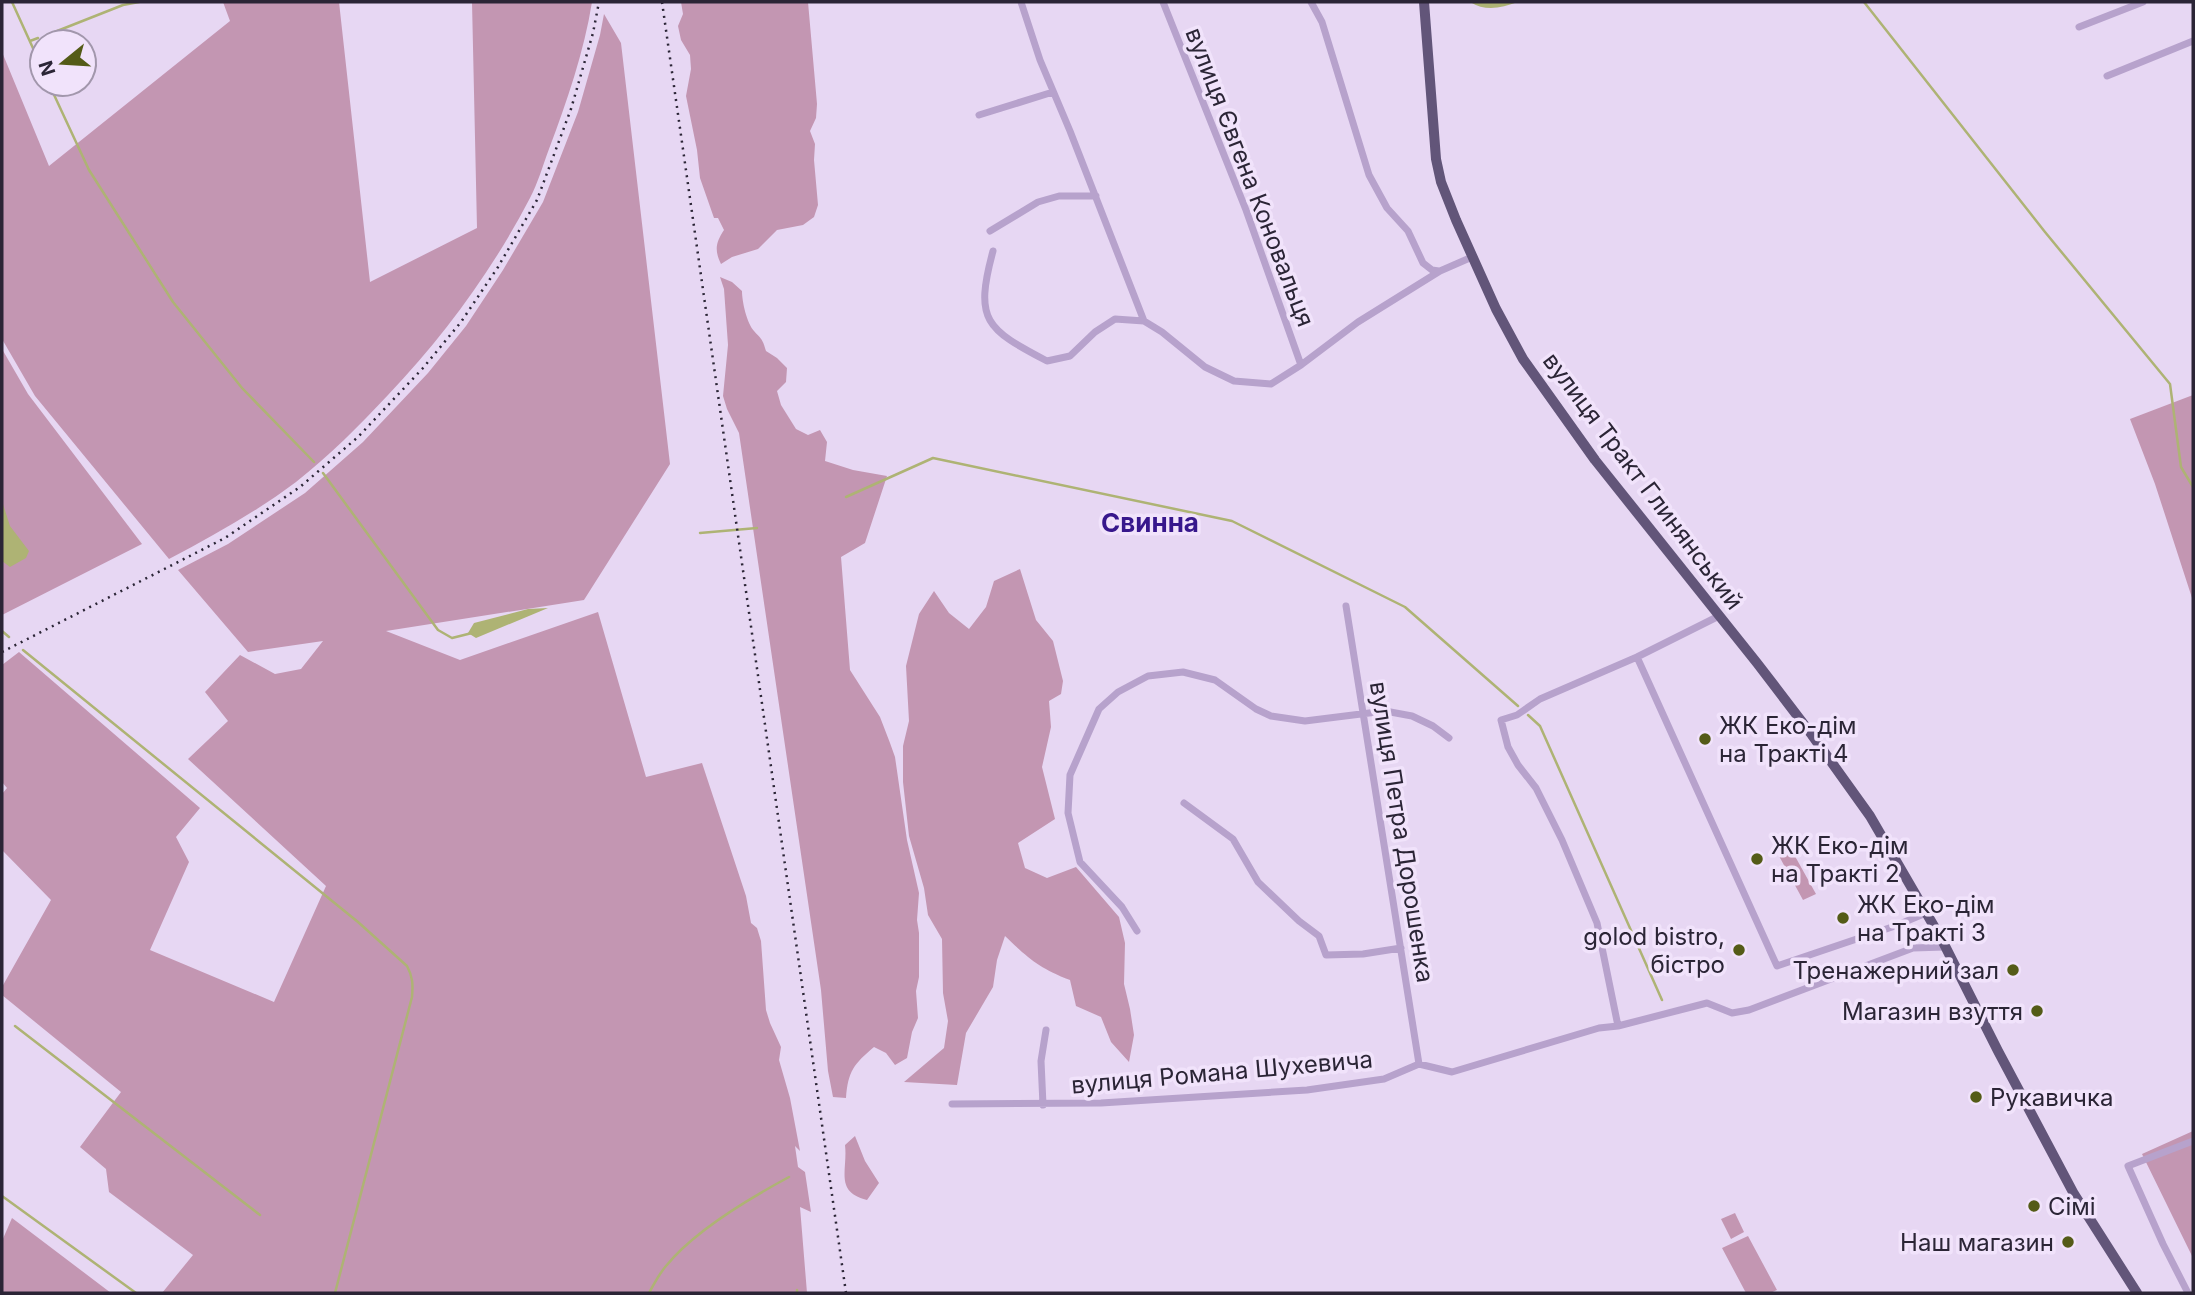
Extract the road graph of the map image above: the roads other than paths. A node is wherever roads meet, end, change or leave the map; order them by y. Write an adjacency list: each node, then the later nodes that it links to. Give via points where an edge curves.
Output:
1 (1021, 2): 9 (street)
2 (1163, 2): 17 (street, вулиця Євгена Коновальця, via 1246,210)
3 (1311, 2): 15 (street, via 1322,22 1369,176 1387,208 1408,231 1423,263)
4 (1424, 2): 14 (main road, вулиця Тракт Глинянський, via 1438,170)
5 (2143, 2): 6 (street)
6 (2078, 27)
7 (2193, 41): 8 (street)
8 (2107, 76)
9 (1053, 92): 10 (street); 11 (street)
10 (979, 115)
11 (1096, 196): 12 (street, via 1059,196 1038,202); 16 (street)
12 (990, 232)
13 (993, 251): 16 (street, via 985,280 988,321 1012,343 1047,361 1070,356 1115,319)
14 (1472, 257): 15 (street); 19 (main road, вулиця Тракт Глинянський, via 1524,359 1595,460)
15 (1440, 271): 17 (street, via 1358,322)
16 (1144, 321): 17 (street, via 1205,367 1234,381 1271,384)
17 (1301, 365)
18 (1346, 606): 21 (street, вулиця Петра Дорошенка)
19 (1719, 616): 20 (street); 24 (main road, вулиця Тракт Глинянський, via 1870,816)
20 (1637, 657): 24 (street, via 1777,966); 28 (street, via 1501,720 1508,747 1562,840 1597,923)
21 (1363, 713): 22 (street, via 1412,716); 25 (street, via 1305,721 1271,716 1215,680 1183,672 1148,676 1099,709 1070,775 1068,813 1080,862); 27 (street, вулиця Петра Дорошенка)
22 (1449, 738)
23 (1184, 803): 27 (street, via 1233,839 1258,882 1319,936 1326,955)
24 (1926, 913): 26 (main road, вулиця Тракт Глинянський)
25 (1137, 930)
26 (1944, 944): 28 (street, via 1913,948 1749,1010 1732,1013 1707,1003); 34 (main road, вулиця Тракт Глинянський, via 2074,1194)
27 (1401, 948): 30 (street, вулиця Петра Дорошенка)
28 (1618, 1026): 30 (street, via 1452,1072)
29 (1046, 1030): 32 (street, via 1041,1061)
30 (1419, 1064): 32 (street, вулиця Романа Шухевича, via 1384,1079 1307,1090)
31 (952, 1104): 32 (street, вулиця Романа Шухевича)
32 (1043, 1105)
33 (2193, 1141): 35 (street, via 2128,1166)
34 (2137, 1293)
35 (2188, 1293)

